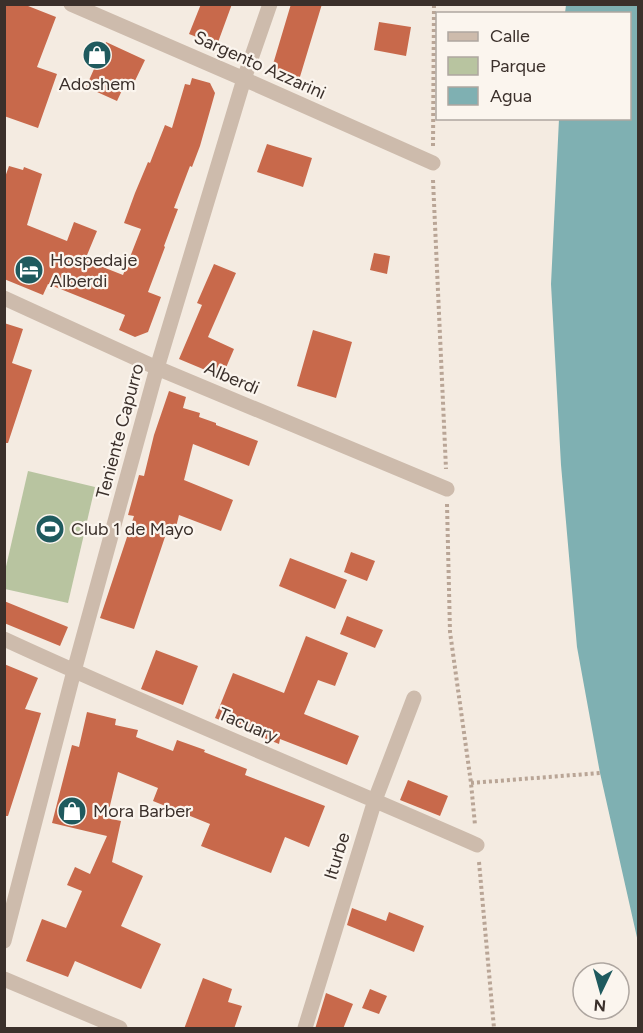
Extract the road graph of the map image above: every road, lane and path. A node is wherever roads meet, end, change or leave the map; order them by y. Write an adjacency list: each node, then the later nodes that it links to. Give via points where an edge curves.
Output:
1 (70, 4): 4 (street, Sargento Azzarini)
2 (270, 4): 4 (street, Teniente Capurro)
3 (434, 4): 5 (path)
4 (244, 79): 5 (street, Sargento Azzarini); 7 (street, Teniente Capurro)
5 (433, 163): 8 (path)
6 (4, 298): 7 (street, Alberdi)
7 (157, 368): 8 (street, Alberdi); 10 (street, Teniente Capurro)
8 (447, 489): 13 (path, via 450,632)
9 (4, 639): 10 (street, Tacuary)
10 (74, 671): 14 (street, Tacuary); 16 (street, Teniente Capurro)
11 (414, 698): 14 (street, Iturbe)
12 (600, 773): 13 (path)
13 (471, 783): 15 (path)
14 (375, 800): 15 (street, Tacuary); 19 (street, Iturbe)
15 (477, 845): 20 (path)
16 (4, 941)
17 (4, 979): 18 (street)
18 (120, 1029)
19 (305, 1029)
20 (494, 1029)

